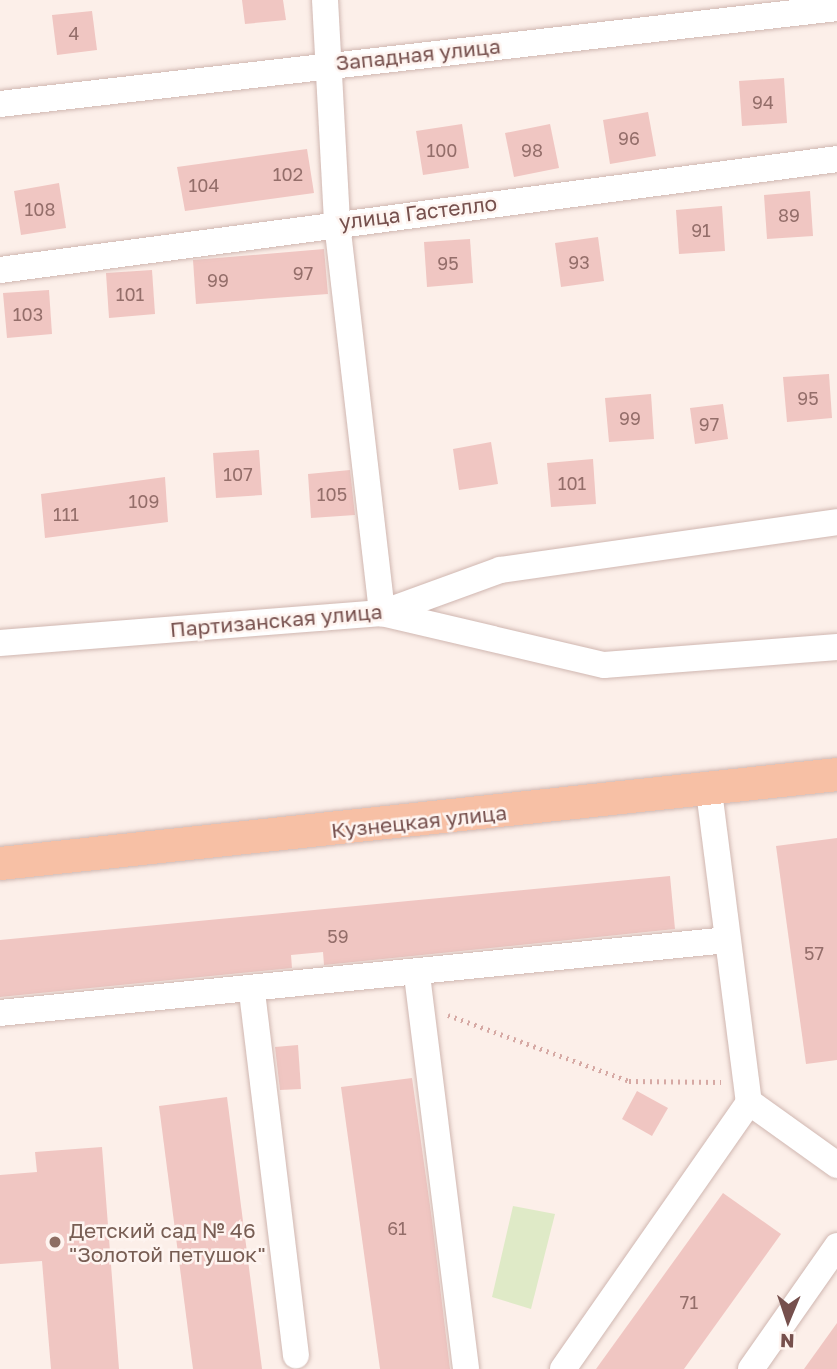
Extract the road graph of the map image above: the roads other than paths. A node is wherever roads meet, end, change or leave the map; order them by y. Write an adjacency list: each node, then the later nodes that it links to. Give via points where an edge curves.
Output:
1 (325, 0): 3 (street)
2 (837, 8): 3 (street, Западная улица)
3 (331, 64): 4 (street, Западная улица); 6 (street)
4 (0, 104)
5 (837, 159): 6 (street, улица Гастелло)
6 (337, 223): 7 (street, улица Гастелло); 9 (street)
7 (0, 270)
8 (837, 522): 9 (street, Партизанская улица, via 500,570)
9 (382, 613): 10 (street, Партизанская улица); 11 (street, via 604,665)
10 (0, 643)
11 (837, 647)
12 (837, 774): 13 (main road, Кузнецкая улица)
13 (709, 791): 14 (main road, Кузнецкая улица); 15 (street)
14 (0, 863)
15 (727, 940): 16 (street); 19 (street)
16 (417, 975): 17 (street); 23 (street)
17 (252, 992): 18 (street); 22 (street)
18 (0, 1013)
19 (748, 1092): 20 (street); 24 (street)
20 (837, 1165)
21 (835, 1252): 25 (street)
22 (296, 1355)
23 (466, 1369)
24 (564, 1369)
25 (751, 1369)

